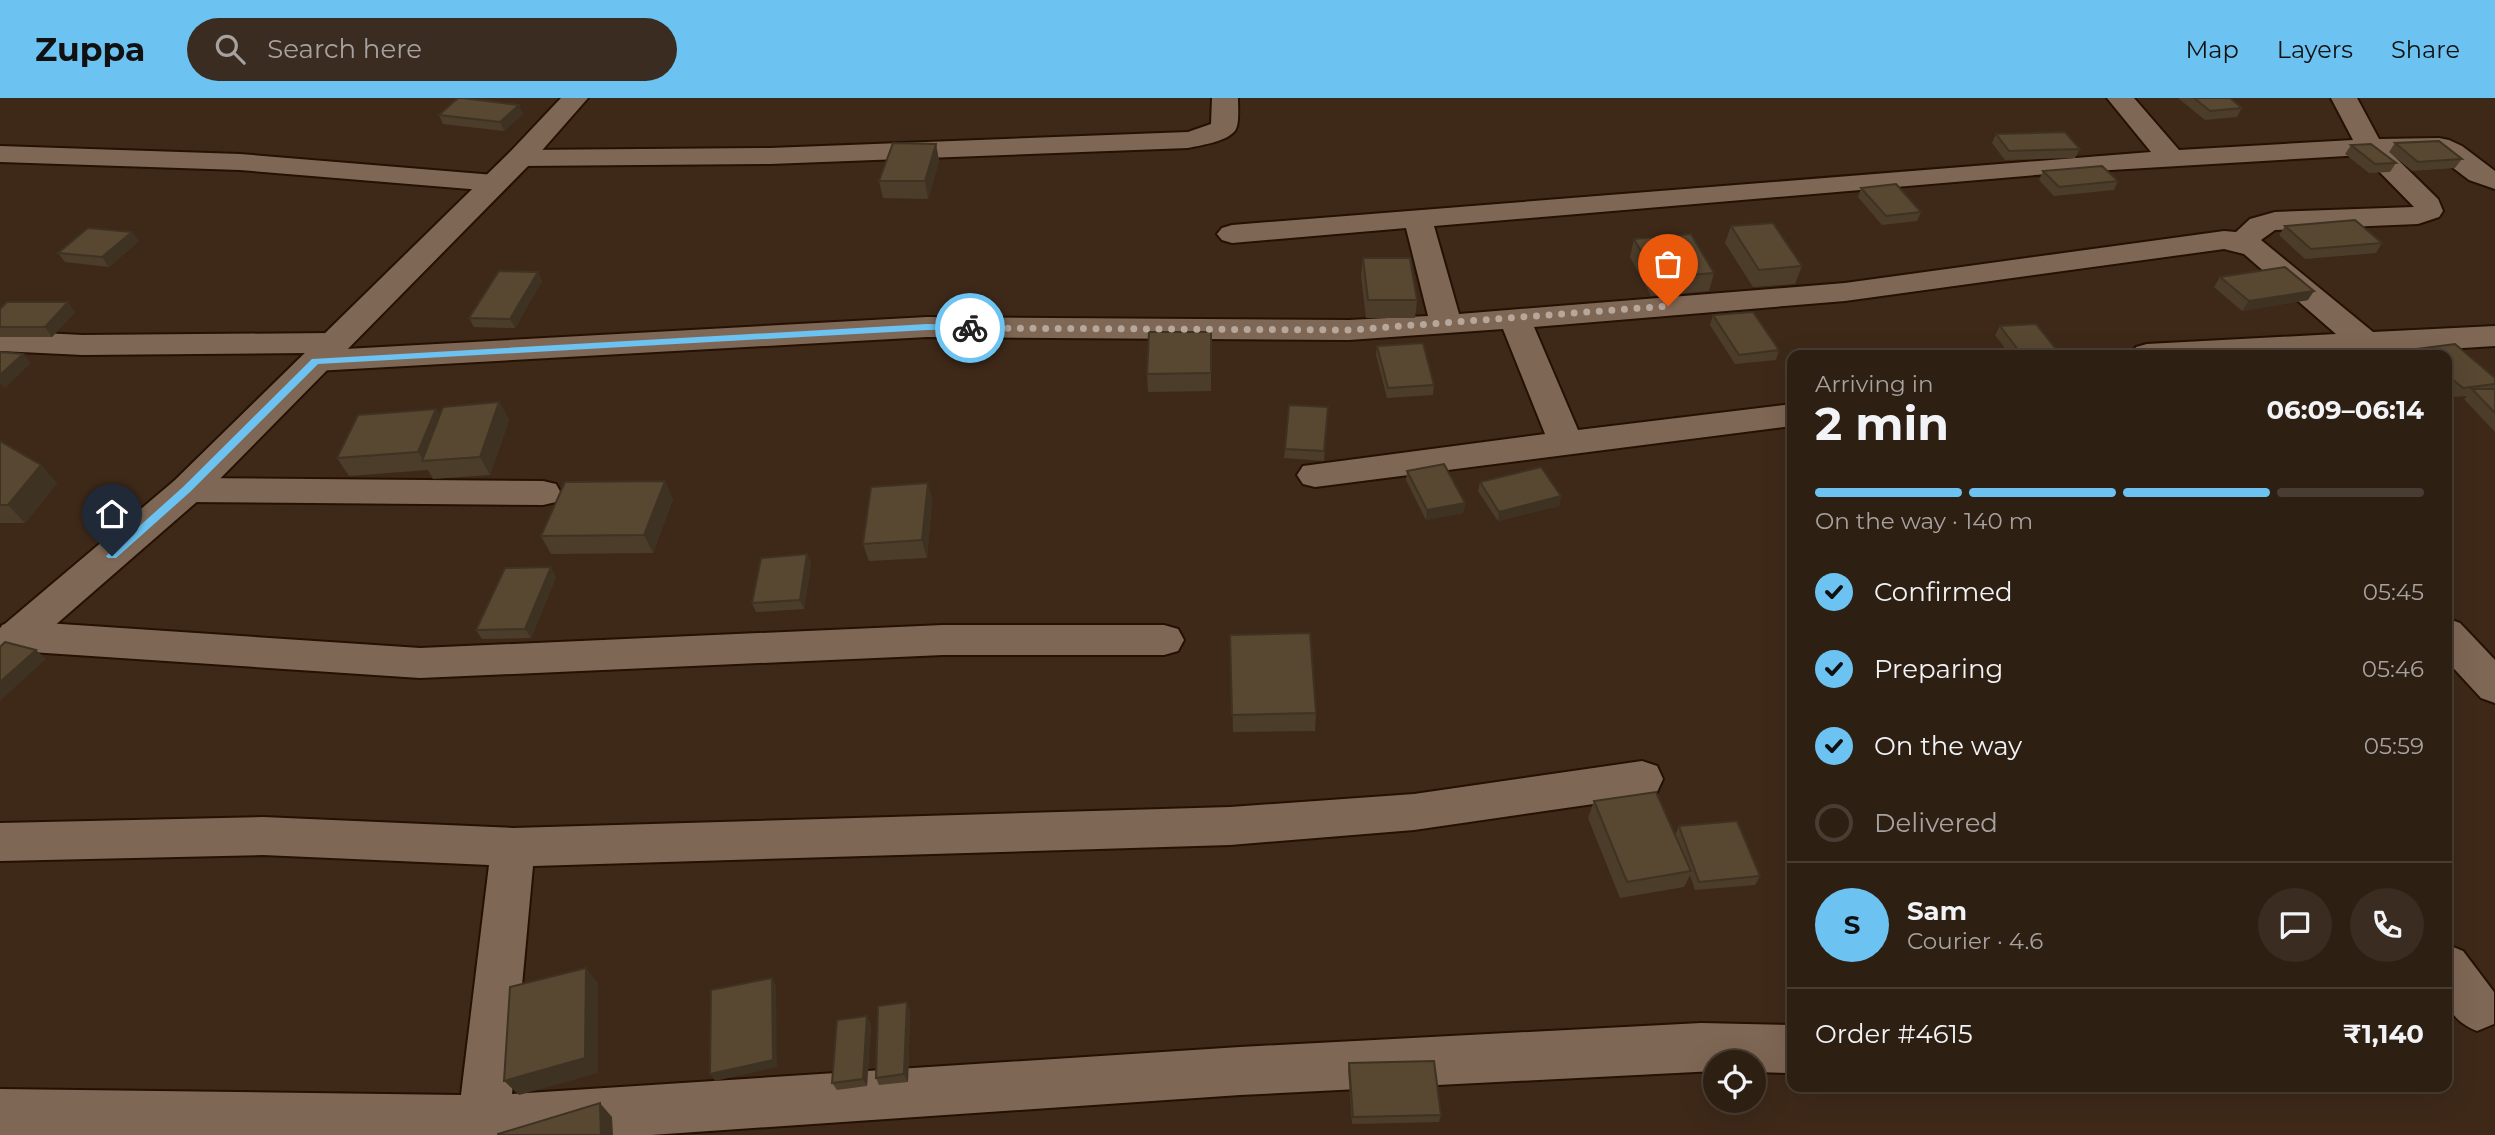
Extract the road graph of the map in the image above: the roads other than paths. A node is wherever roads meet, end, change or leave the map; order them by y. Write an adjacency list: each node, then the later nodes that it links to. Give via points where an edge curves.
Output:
1 (575, 98): 7 (street)
2 (1225, 98): 7 (street, via 1224,128 1188,140 770,156)
3 (2120, 98): 8 (street)
4 (2344, 98): 5 (street)
5 (2370, 147): 8 (street); 9 (street, via 2439,146); 13 (street, via 2430,211 2275,221 2254,228)
6 (0, 154): 10 (street, via 240,162)
7 (520, 158): 10 (street)
8 (2172, 159): 11 (street)
9 (2495, 181)
10 (495, 183): 20 (street)
11 (1418, 218): 12 (street); 15 (street)
12 (1232, 234)
13 (2245, 243): 14 (street, via 2224,240 1845,292); 18 (street)
14 (1515, 318): 15 (street); 22 (street)
15 (1446, 324): 20 (street, via 1349,330 927,327)
16 (2495, 336): 18 (street)
17 (0, 341): 20 (street)
18 (2367, 344): 19 (street)
19 (2235, 350)
20 (324, 352): 24 (street)
21 (1787, 416): 22 (street)
22 (1566, 443): 23 (street)
23 (1315, 475)
24 (187, 490): 25 (street); 28 (street)
25 (543, 493)
26 (1164, 640): 28 (street, via 943,640 420,663)
27 (2452, 640): 29 (street)
28 (8, 643)
29 (2495, 687)
30 (1642, 779): 32 (street, via 1414,812 1230,826)
31 (0, 842): 32 (street, via 263,836)
32 (513, 847): 37 (street)
33 (2452, 975): 34 (street)
34 (2473, 1008)
35 (1787, 1049): 37 (street, via 1701,1048 1240,1071)
36 (0, 1114): 37 (street)
37 (482, 1128)

